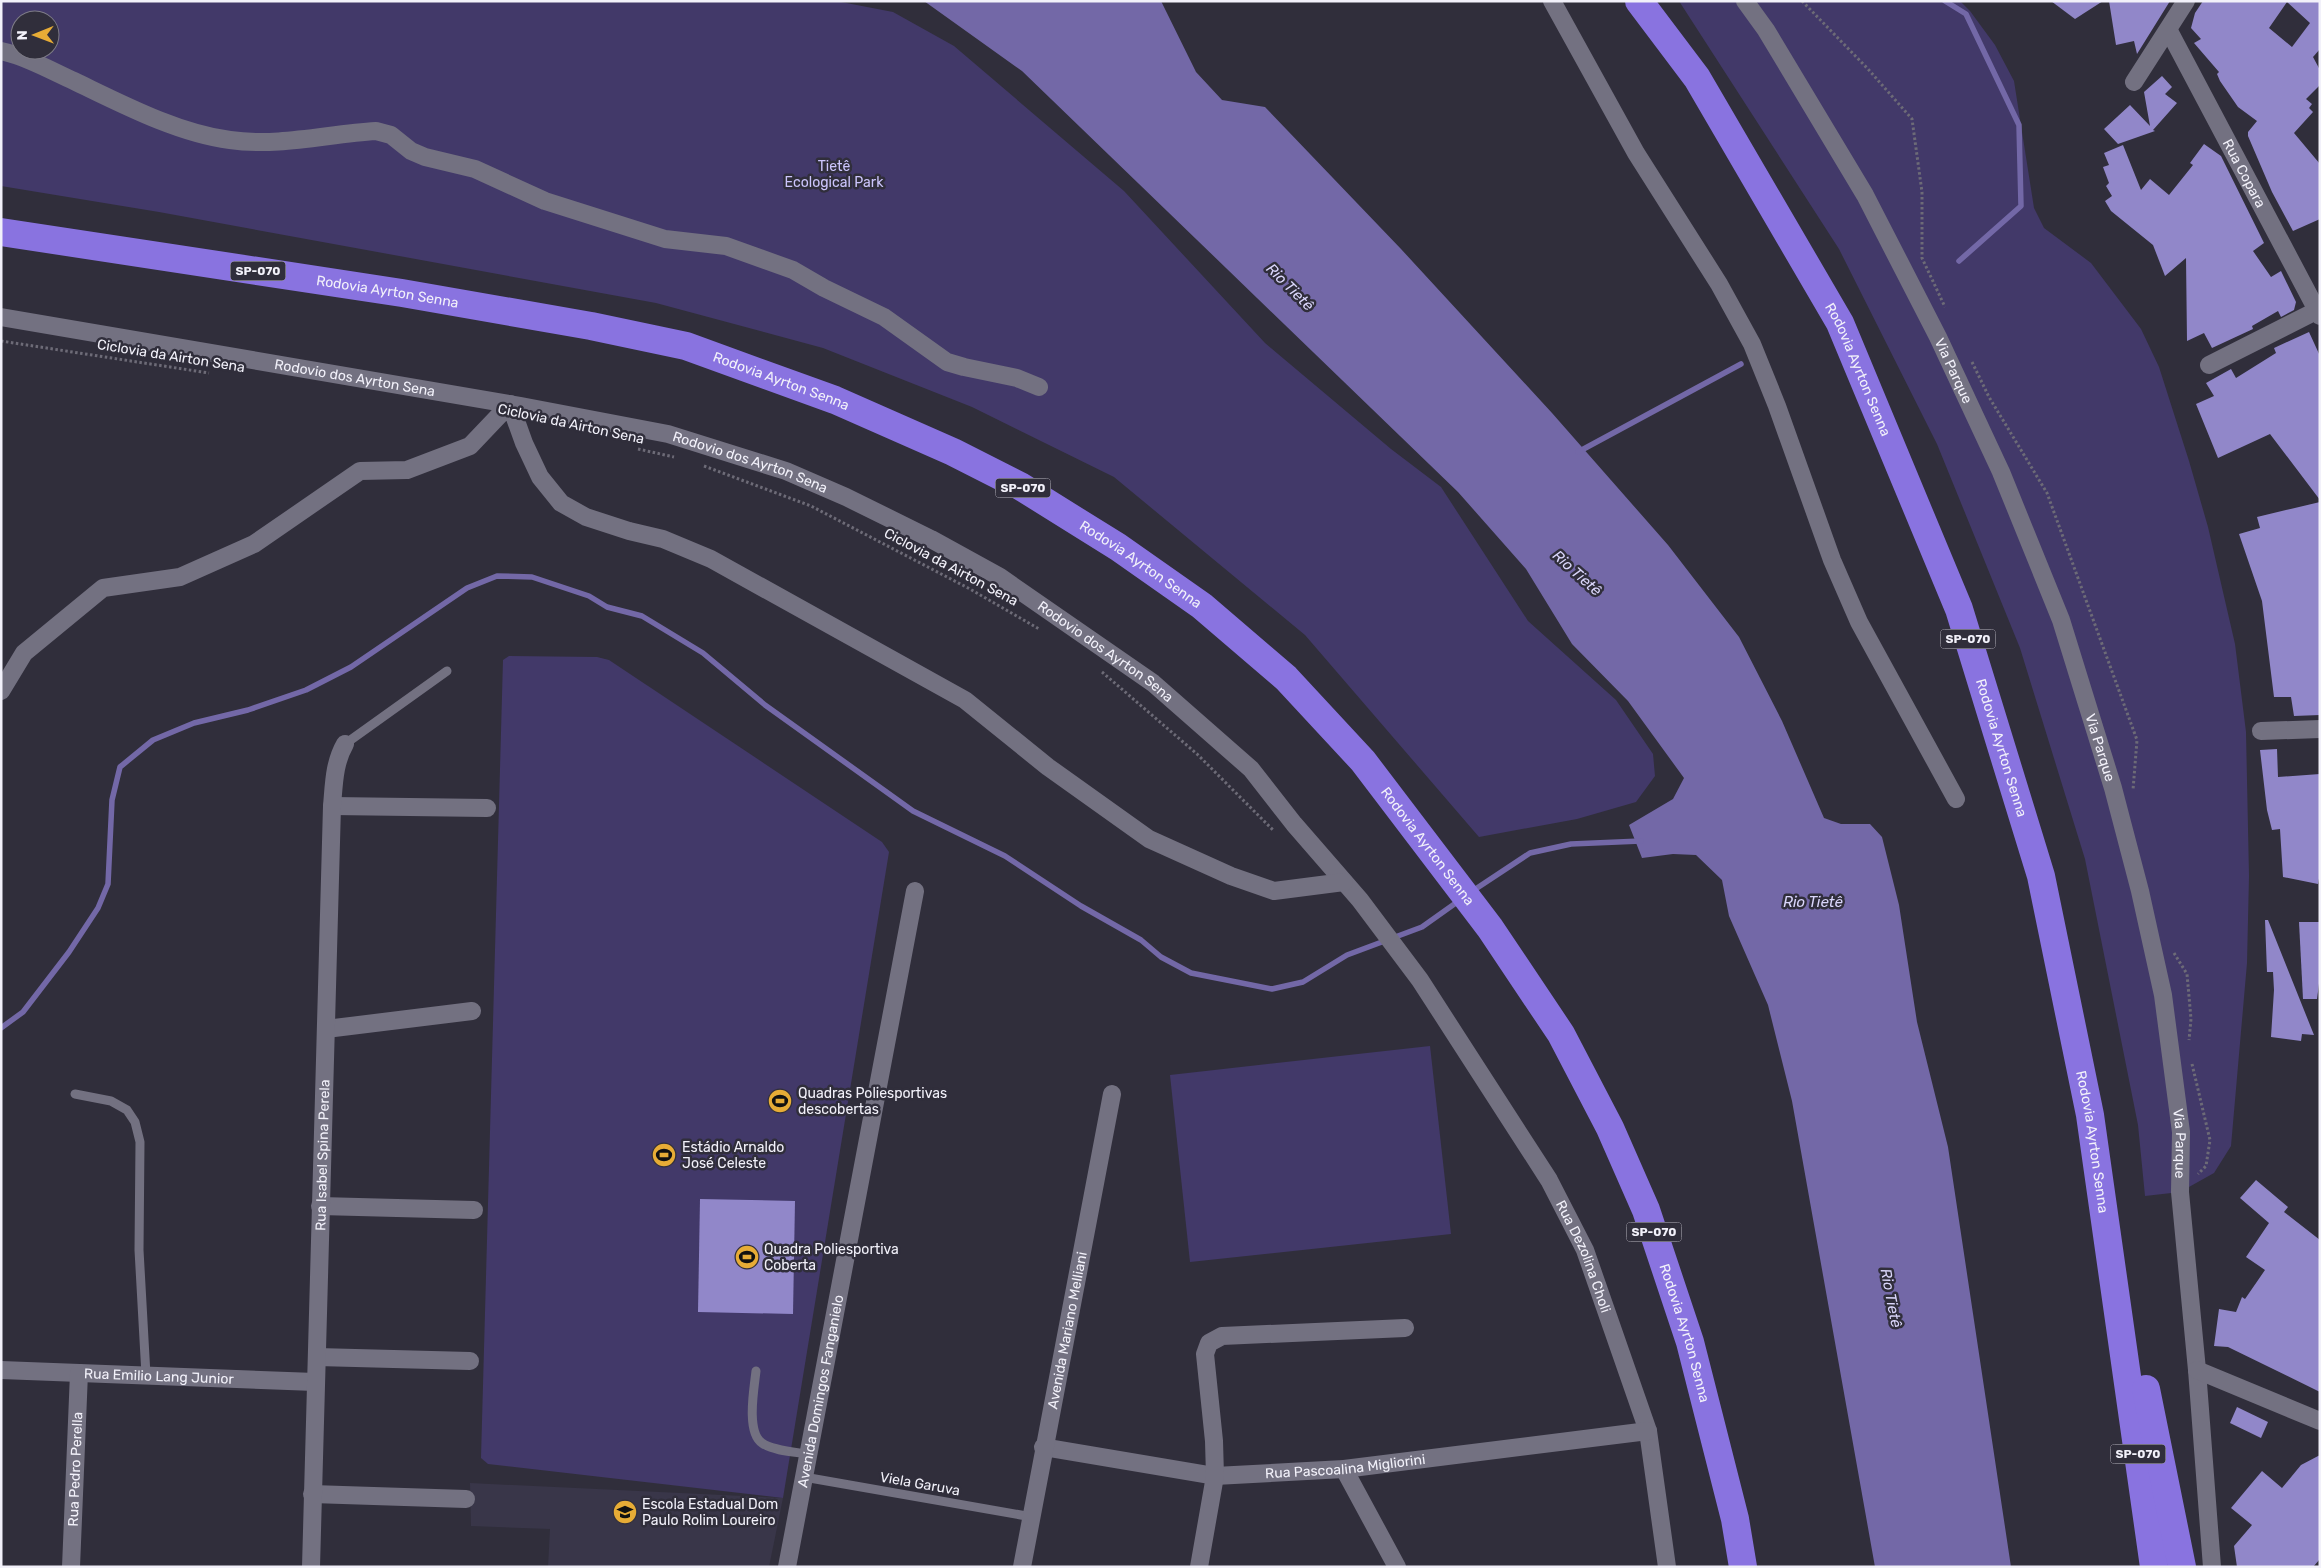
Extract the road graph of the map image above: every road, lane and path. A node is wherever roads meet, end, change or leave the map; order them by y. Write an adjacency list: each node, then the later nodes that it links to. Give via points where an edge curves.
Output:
1 (1552, 1): 26 (street, via 1636,153 1719,284 1752,344 1832,560 1859,622)
2 (1639, 1): 40 (highway, Rodovia Ayrton Senna / SP-070, via 1697,78 1840,323 1959,609 2041,876 2090,1115)
3 (1745, 1): 44 (street, Via Parque, via 1766,30 1865,194 1934,329 2001,472 2061,620 2114,788 2163,995 2181,1132 2180,1192)
4 (2186, 1): 5 (street)
5 (2169, 31): 7 (street); 9 (street, Rua Copara)
6 (1, 51): 14 (street, via 21,56 191,132 229,140 273,143 376,131 391,135 411,151 475,169 545,201 665,239 726,246 793,270 884,317 947,362 1018,378)
7 (2134, 82)
8 (1, 232): 66 (highway, Rodovia Ayrton Senna / SP-070, via 402,294 591,326 686,346 835,400 953,452 1020,486 1118,547 1202,606 1286,678 1363,761 1490,928 1561,1034 1610,1128 1646,1210 1690,1342 1735,1519)
9 (2319, 312): 12 (street)
10 (1, 317): 15 (street, Rodovio dos Ayrton Sena)
11 (1, 341): 13 (path, Ciclovia da Airton Sena)
12 (2209, 365)
13 (218, 375)
14 (1039, 387)
15 (510, 404): 22 (street, via 470,446 407,470 360,471 254,544 180,577 103,588 24,653); 30 (street, Rodovio dos Ayrton Sena, via 668,434 786,471 931,539 1000,577 1153,683 1251,769); 30 (street, via 540,476 561,503 586,517 663,539 712,559 965,700 1048,767 1149,839 1231,876 1274,891)
16 (636, 449): 17 (path, Ciclovia da Airton Sena)
17 (675, 457)
18 (703, 466): 19 (path, Ciclovia da Airton Sena, via 811,506 970,589)
19 (1044, 632)
20 (1099, 670): 29 (path, via 1197,754)
21 (447, 671): 25 (lane)
22 (1, 691)
23 (2320, 730): 24 (street)
24 (2261, 731)
25 (345, 744): 27 (street, Rua Isabel Spina Perela, via 335,770)
26 (1956, 799)
27 (332, 806): 28 (street); 34 (street, Rua Isabel Spina Perela)
28 (486, 808)
29 (1274, 831)
30 (1344, 882): 32 (street, Rodovio dos Ayrton Sena)
31 (914, 891): 52 (street, Avenida Domingos Fanganielo)
32 (1360, 900): 50 (street, Rua Dezolina Choli, via 1420,980 1549,1180 1585,1250)
33 (472, 1011): 34 (street)
34 (326, 1029): 37 (street, Rua Isabel Spina Perela)
35 (75, 1094): 47 (lane, via 111,1101 127,1110 135,1122 140,1142 140,1250)
36 (1112, 1094): 51 (street, Avenida Mariano Melliani)
37 (320, 1206): 38 (street); 41 (street, Rua Isabel Spina Perela)
38 (474, 1210)
39 (1405, 1328): 54 (street, via 1222,1336 1209,1343 1205,1354)
40 (2122, 1341): 67 (highway, Rodovia Ayrton Senna / SP-070); 68 (highway, via 2146,1386)
41 (317, 1357): 42 (street); 48 (street, Rua Isabel Spina Perela)
42 (470, 1360)
43 (1, 1370): 46 (street, Rua Emilio Lang Junior)
44 (2197, 1370): 49 (street); 69 (street, Via Parque)
45 (756, 1371): 52 (lane, via 752,1416 755,1436 768,1446)
46 (79, 1373): 47 (street, Rua Emilio Lang Junior); 59 (street, Rua Pedro Perella)
47 (146, 1375): 48 (street, Rua Emilio Lang Junior)
48 (316, 1382): 56 (street, Rua Isabel Spina Perela)
49 (2320, 1421)
50 (1648, 1431): 53 (street, Rua Pascoalina Migliorini); 65 (street, Rua Dezolina Choli)
51 (1043, 1448): 54 (street, Rua Pascoalina Migliorini); 58 (street, Avenida Mariano Melliani)
52 (808, 1454): 55 (street, Avenida Domingos Fanganielo)
53 (1344, 1469): 54 (street, Rua Pascoalina Migliorini); 64 (street)
54 (1215, 1476): 63 (street)
55 (804, 1477): 58 (lane, Viela Garuva); 61 (street, Avenida Domingos Fanganielo)
56 (312, 1494): 57 (street); 60 (street, Rua Isabel Spina Perela)
57 (466, 1499)
58 (1032, 1518): 62 (street, Avenida Mariano Melliani)
59 (71, 1567)
60 (310, 1567)
61 (787, 1567)
62 (1022, 1567)
63 (1200, 1567)
64 (1397, 1567)
65 (1667, 1567)
66 (1743, 1567)
67 (2154, 1567)
68 (2182, 1567)
69 (2212, 1567)

